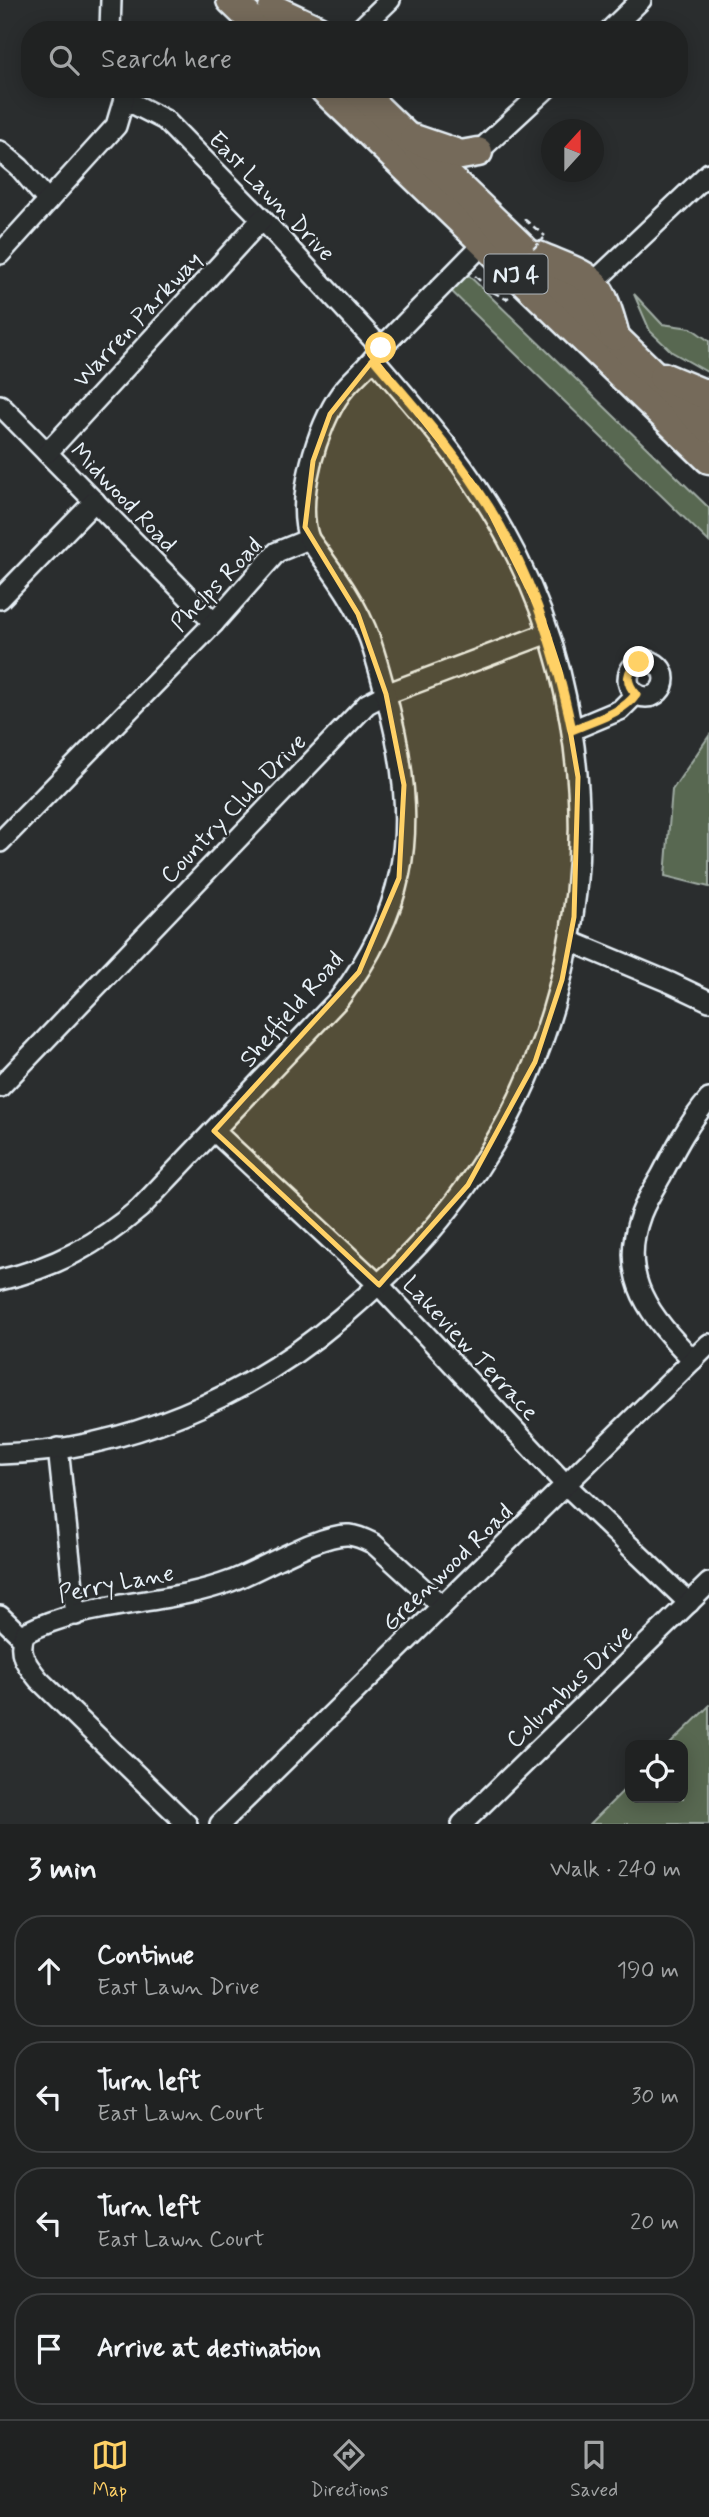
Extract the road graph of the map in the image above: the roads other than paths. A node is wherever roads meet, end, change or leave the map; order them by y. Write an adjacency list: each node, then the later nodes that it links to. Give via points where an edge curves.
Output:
1 (111, 0): 6 (street)
2 (231, 0): 5 (highway)
3 (390, 0): 8 (street)
4 (641, 0): 9 (street)
5 (266, 13): 7 (highway)
6 (110, 21)
7 (290, 21)
8 (368, 21)
9 (619, 21)
10 (123, 98): 19 (street, via 117,126)
11 (130, 98): 20 (street, East Lawn Drive, via 165,120)
12 (333, 98): 21 (highway, NJ 4)
13 (369, 98): 15 (highway, NJ 4)
14 (536, 98): 17 (street)
15 (405, 136): 17 (highway, via 466,156); 22 (highway, NJ 4)
16 (0, 151): 19 (street)
17 (478, 152)
18 (709, 173): 24 (street)
19 (48, 201): 23 (street)
20 (262, 219): 26 (street, East Lawn Drive); 31 (street, Warren Parkway)
21 (484, 243): 26 (street); 32 (highway, NJ 4)
22 (534, 244): 24 (highway); 25 (highway, NJ 4)
23 (0, 254)
24 (594, 282): 25 (highway)
25 (616, 339): 27 (highway, NJ 4)
26 (378, 354): 34 (street, via 342,393 319,438 304,507); 37 (street, East Lawn Drive, via 481,494 523,569)
27 (650, 372): 28 (highway); 30 (highway, NJ 4)
28 (709, 396)
29 (0, 405): 31 (street, Midwood Road)
30 (709, 428)
31 (47, 453): 33 (street, Midwood Road)
32 (709, 459)
33 (95, 501): 35 (street); 36 (street, Midwood Road)
34 (309, 539): 36 (street, Phelps Road, via 277,552); 38 (street, Sheffield Road, via 358,614)
35 (0, 598)
36 (214, 623): 41 (street, Phelps Road)
37 (548, 633): 38 (street, Country Club Drive); 40 (street, East Lawn Drive)
38 (386, 694): 44 (street, Country Club Drive, via 367,704); 46 (street, Sheffield Road, via 406,814 399,878 390,911 365,962 339,999)
39 (636, 694): 40 (street, via 620,710)
40 (572, 730): 42 (street, East Lawn Drive, via 580,820)
41 (0, 842)
42 (570, 941): 43 (street); 48 (street, East Lawn Drive, via 535,1062 491,1149 442,1219)
43 (709, 1001)
44 (0, 1087)
45 (709, 1099): 50 (street, via 680,1139 642,1213 634,1255 636,1276 651,1313)
46 (214, 1131): 47 (street, Sheffield Road, via 115,1230 54,1264); 48 (street, Lakeview Terrace)
47 (0, 1280)
48 (379, 1285): 51 (street, East Lawn Drive, via 320,1335 246,1384 155,1424); 53 (street, Lakeview Terrace)
49 (709, 1344): 50 (street, Greenwood Road)
50 (693, 1360): 53 (street, Greenwood Road)
51 (58, 1448): 52 (street, East Lawn Drive); 57 (street)
52 (0, 1454)
53 (566, 1485): 55 (street, Lakeview Terrace); 56 (street, Greenwood Road)
54 (709, 1583): 55 (street, Columbus Drive)
55 (688, 1603): 62 (street, Columbus Drive)
56 (442, 1606): 57 (street, Perry Lane, via 374,1544 348,1535 317,1542 209,1589); 61 (street, Greenwood Road)
57 (76, 1615): 59 (street, Perry Lane, via 44,1624)
58 (0, 1616): 59 (street)
59 (23, 1638): 60 (street, via 24,1661 38,1681)
60 (187, 1824)
61 (220, 1824)
62 (462, 1824)

